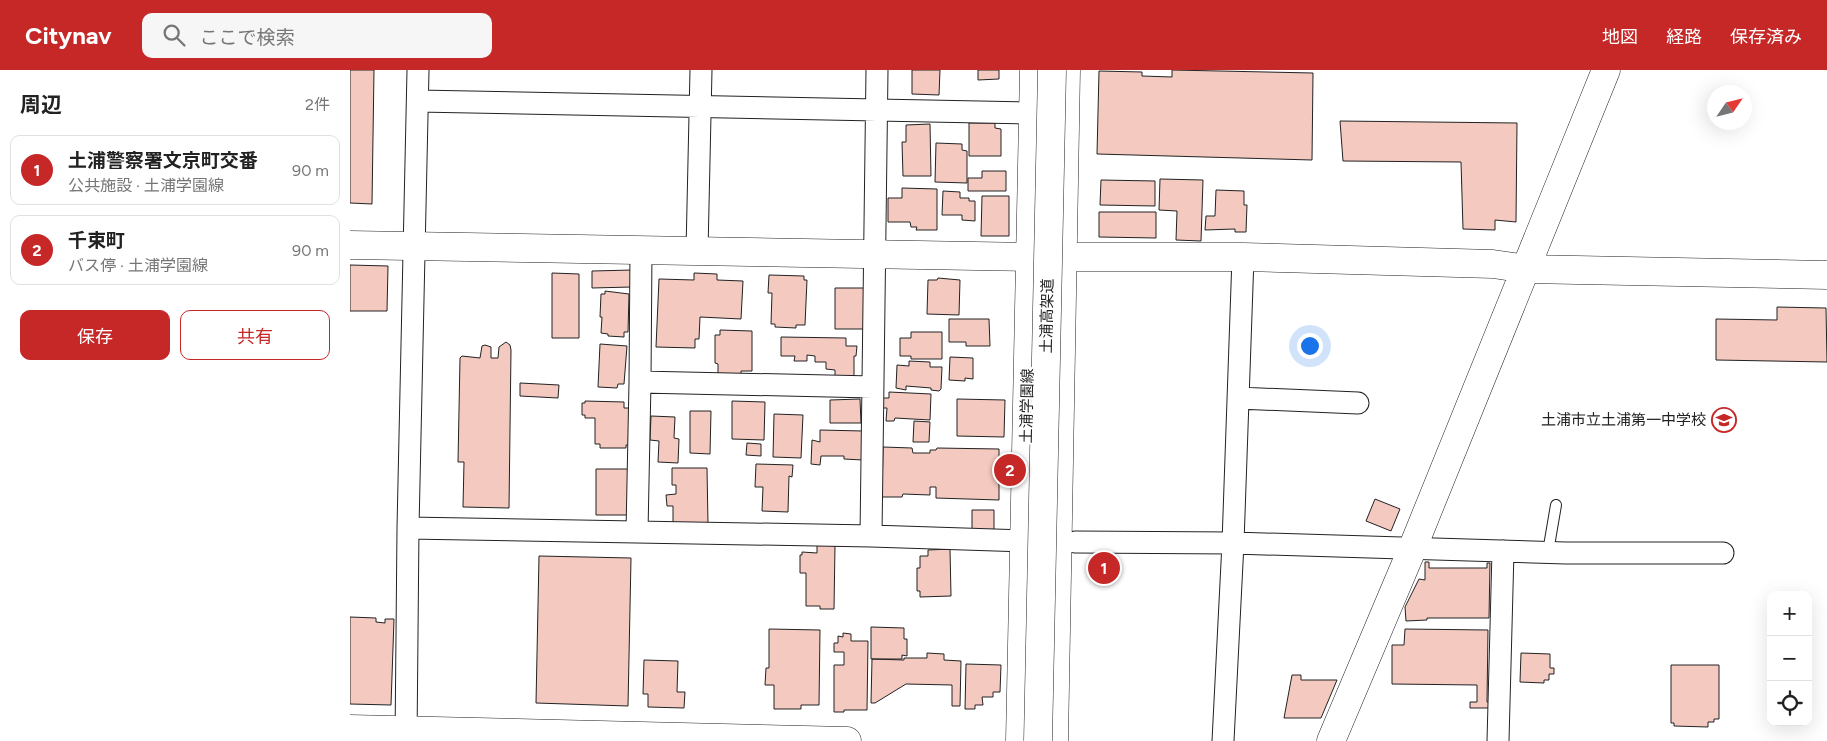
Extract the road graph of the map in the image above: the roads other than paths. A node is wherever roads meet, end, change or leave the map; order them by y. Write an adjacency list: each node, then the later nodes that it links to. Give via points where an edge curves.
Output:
1 (418, 70): 8 (street)
2 (701, 70): 9 (street)
3 (877, 70): 10 (street)
4 (1034, 70): 11 (main road, 土浦学園線)
5 (1052, 70): 41 (main road, 土浦高架道, bridge)
6 (1066, 70): 17 (main road)
7 (1606, 70): 20 (main road)
8 (418, 101): 9 (street); 13 (street)
9 (700, 106): 10 (street); 15 (street)
10 (876, 110): 11 (street); 16 (street)
11 (1032, 113): 18 (main road, 土浦学園線)
12 (350, 245): 13 (main road)
13 (415, 246): 14 (main road); 27 (street)
14 (641, 250): 15 (main road); 22 (street)
15 (698, 251): 16 (main road)
16 (875, 254): 18 (main road); 23 (street)
17 (1063, 256): 18 (main road); 19 (main road); 42 (main road)
18 (1030, 257): 30 (main road, 土浦学園線)
19 (1243, 257): 20 (main road, via 1493,264); 24 (street)
20 (1526, 269): 21 (main road); 33 (main road)
21 (1827, 275)
22 (640, 382): 23 (street); 28 (street)
23 (873, 387): 29 (street)
24 (1238, 398): 25 (street); 32 (street)
25 (1358, 403)
26 (1556, 505): 35 (lane)
27 (408, 528): 28 (street); 38 (street)
28 (637, 532): 29 (street)
29 (871, 536): 30 (street)
30 (1024, 542): 40 (main road, 土浦学園線)
31 (1075, 542): 32 (street)
32 (1234, 542): 33 (street); 43 (street)
33 (1413, 547): 34 (street); 44 (main road)
34 (1503, 550): 35 (street); 45 (street)
35 (1548, 552): 36 (street)
36 (1723, 553)
37 (350, 729): 38 (main road)
38 (406, 736): 39 (main road)
39 (847, 741)
40 (1020, 741)
41 (1038, 741)
42 (1054, 741)
43 (1223, 741)
44 (1330, 741)
45 (1498, 741)

